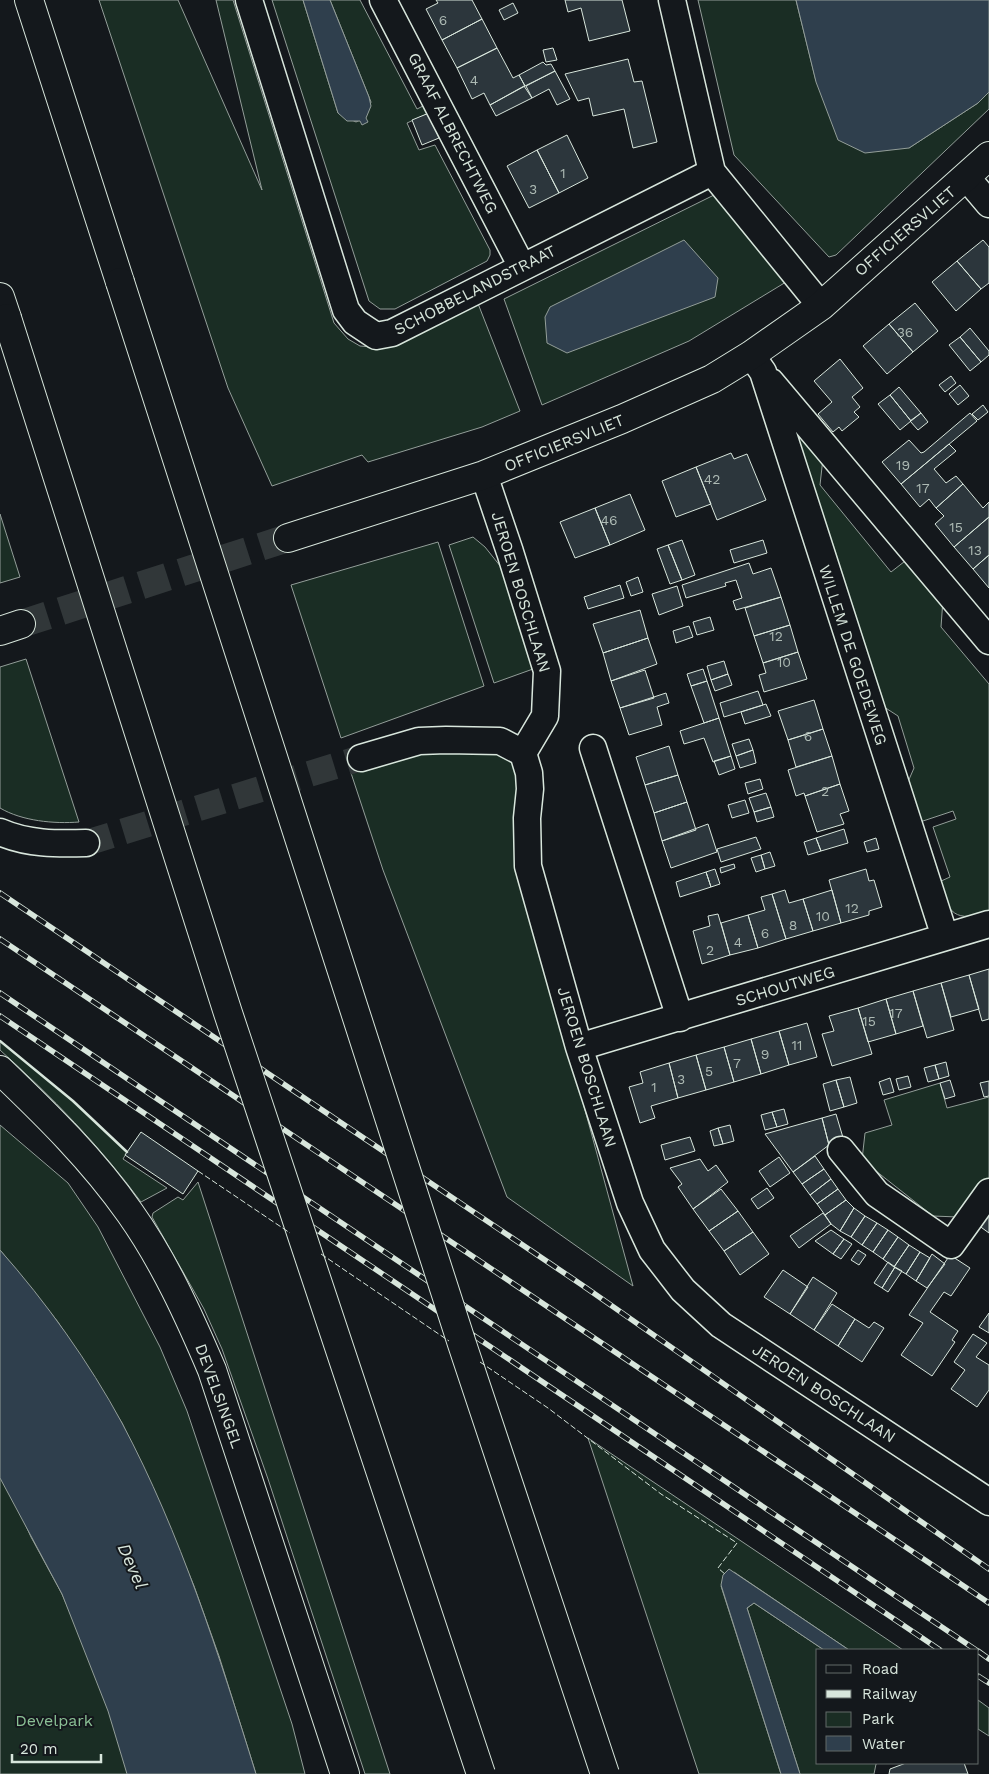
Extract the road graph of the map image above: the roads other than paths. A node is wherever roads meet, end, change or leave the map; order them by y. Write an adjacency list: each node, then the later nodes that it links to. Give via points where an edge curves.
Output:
1 (29, 0): 31 (main road, bridge, via 459,1334)
2 (250, 0): 9 (street, SCHOBBELANDSTRAAT, via 346,310 355,322 376,336 392,333)
3 (383, 0): 9 (street, GRAAF ALBRECHTWEG)
4 (672, 0): 6 (street)
5 (989, 156): 7 (main road, OFFICIERSVLIET)
6 (712, 172): 9 (street, SCHOBBELANDSTRAAT); 10 (street)
7 (967, 178): 8 (street); 10 (main road, OFFICIERSVLIET)
8 (989, 204)
9 (522, 267)
10 (821, 306): 12 (main road, OFFICIERSVLIET)
11 (3, 308): 30 (main road, bridge, via 228,1012)
12 (757, 363): 13 (main road, OFFICIERSVLIET, via 712,378 622,420); 15 (street); 22 (street, WILLEM DE GOEDEWEG)
13 (484, 475): 14 (main road, OFFICIERSVLIET); 17 (street, JEROEN BOSCHLAAN, via 547,671 545,716)
14 (288, 538)
15 (989, 641)
16 (593, 748): 23 (street)
17 (523, 753): 18 (street, via 500,741 446,740 418,741); 24 (street, JEROEN BOSCHLAAN, via 530,789 528,866)
18 (360, 758)
19 (0, 832): 20 (street, via 29,841)
20 (86, 843)
21 (989, 924): 22 (street, SCHOUTWEG)
22 (945, 937): 23 (street, SCHOUTWEG)
23 (680, 1018): 24 (street, SCHOUTWEG)
24 (579, 1047): 28 (street, JEROEN BOSCHLAAN, via 630,1203 652,1250 683,1290 721,1325)
25 (0, 1070): 29 (main road, DEVELSINGEL, via 49,1117 130,1212 189,1316 212,1370)
26 (841, 1150): 27 (street, via 877,1194 951,1245)
27 (989, 1192)
28 (989, 1502)
29 (345, 1774)
30 (481, 1774)
31 (605, 1774)

